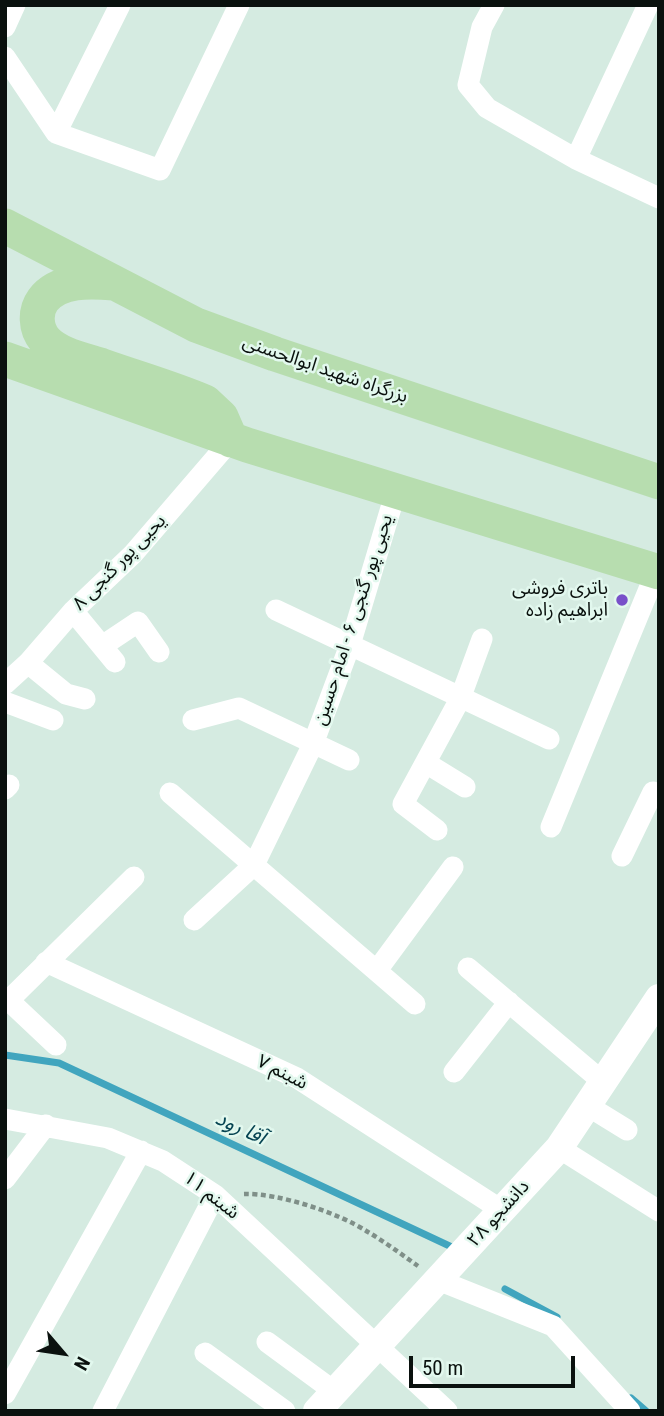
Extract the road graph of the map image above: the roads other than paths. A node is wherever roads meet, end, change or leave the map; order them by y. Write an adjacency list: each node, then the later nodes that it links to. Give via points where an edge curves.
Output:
1 (15, 5): 6 (street)
2 (120, 5): 8 (street)
3 (239, 5): 8 (street, via 160,170)
4 (494, 5): 9 (street, via 482,27 468,85 487,108)
5 (648, 5): 9 (street)
6 (5, 27)
7 (5, 57): 8 (street)
8 (57, 133)
9 (576, 159): 10 (street)
10 (659, 198)
11 (5, 226): 12 (main road, بزرگراه شهید ابوالحسنی)
12 (114, 283): 14 (main road, via 88,281 51,292 38,310 37,321 46,341 67,353 205,402 221,417); 15 (main road, بزرگراه شهید ابوالحسنی, via 226,337)
13 (5, 359): 14 (main road)
14 (231, 440): 16 (main road); 19 (street, یحیی پور گنجی ۸, via 133,554)
15 (659, 482)
16 (396, 491): 17 (main road); 21 (street, یحیی پور گنجی ۶ - امام حسین)
17 (658, 572): 37 (street)
18 (276, 610): 21 (street)
19 (73, 611): 22 (street, via 108,654 138,622); 23 (street, یحیی پور گنجی ۸)
20 (482, 639): 25 (street)
21 (350, 645): 25 (street); 31 (street, یحیی پور گنجی ۶ - امام حسین)
22 (159, 652)
23 (28, 663): 24 (street, یحیی پور گنجی ۸); 26 (street, via 66,694)
24 (5, 684)
25 (460, 698): 30 (street); 33 (street)
26 (85, 699)
27 (5, 702): 28 (street)
28 (53, 720)
29 (193, 720): 31 (street, via 239,708)
30 (549, 739)
31 (313, 744): 32 (street); 40 (street, یحیی پور گنجی ۶ - امام حسین)
32 (349, 760)
33 (426, 763): 34 (street); 38 (street, via 403,804)
34 (466, 787)
35 (170, 793): 40 (street)
36 (659, 795): 39 (street, via 653,792)
37 (551, 827)
38 (437, 830)
39 (622, 856)
40 (254, 865): 43 (street, یحیی پور گنجی ۶ - امام حسین); 46 (street)
41 (453, 867): 46 (street)
42 (134, 877): 44 (street)
43 (194, 920)
44 (46, 962): 47 (street); 62 (street, شبنم ۷, via 297,1078)
45 (468, 968): 49 (street)
46 (378, 969): 50 (street)
47 (7, 998): 51 (street)
48 (659, 998): 53 (street, دانشجو ۲۸)
49 (509, 1002): 52 (street); 53 (street)
50 (415, 1003)
51 (56, 1045)
52 (454, 1072)
53 (603, 1082): 54 (street, دانشجو ۲۸)
54 (588, 1106): 57 (street); 58 (street, دانشجو ۲۸)
55 (5, 1119): 56 (street, شبنم ۱۱)
56 (46, 1125): 59 (street, شبنم ۱۱, via 108,1138); 60 (street)
57 (627, 1129)
58 (559, 1148): 62 (street, دانشجو ۲۸); 63 (street)
59 (141, 1151): 61 (street, شبنم ۱۱); 68 (street)
60 (5, 1178)
61 (215, 1195): 66 (street, شبنم ۱۱); 70 (street)
62 (503, 1211): 64 (street, دانشجو ۲۸)
63 (659, 1212)
64 (438, 1280): 66 (street, دانشجو ۲۸); 73 (street, via 553,1325)
65 (267, 1342): 69 (street)
66 (378, 1345): 69 (street, دانشجو ۲۸); 72 (street, شبنم ۱۱)
67 (205, 1353): 71 (street)
68 (5, 1394)
69 (326, 1401)
70 (103, 1411)
71 (285, 1411)
72 (447, 1411)
73 (630, 1411)

